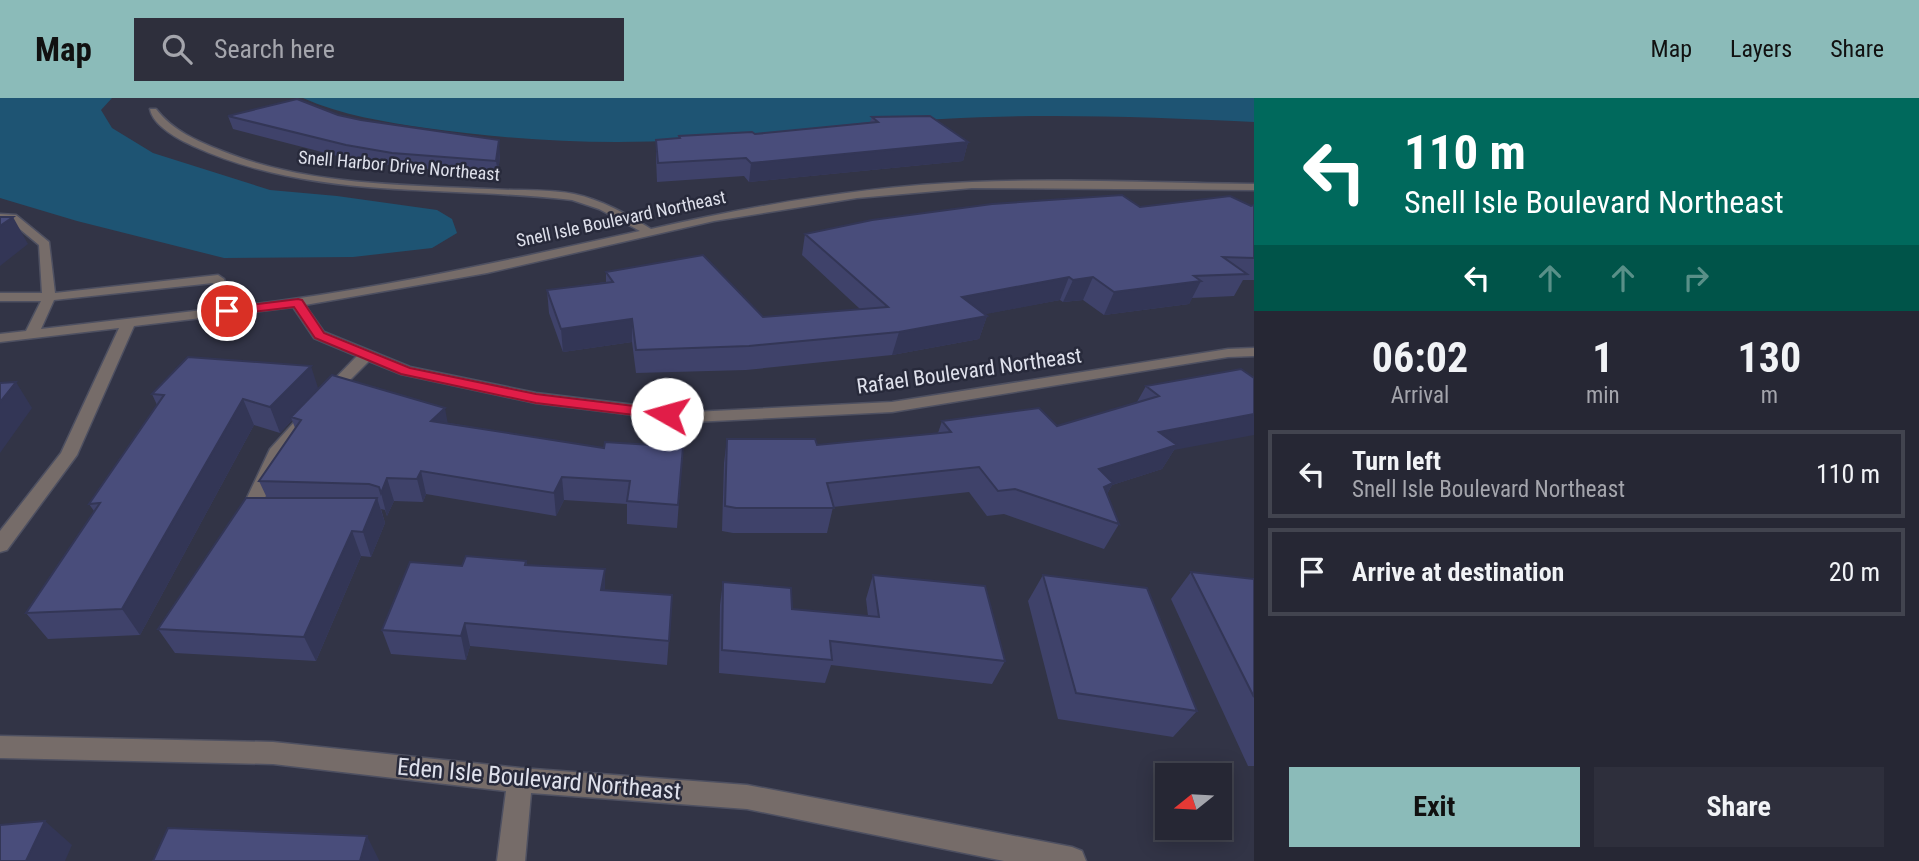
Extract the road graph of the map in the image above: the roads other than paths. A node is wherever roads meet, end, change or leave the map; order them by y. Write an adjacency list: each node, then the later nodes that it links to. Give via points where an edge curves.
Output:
1 (153, 111): 4 (street, Snell Harbor Drive Northeast, via 184,138 219,155 269,169 388,186 574,198 621,214)
2 (1254, 187): 4 (street, Snell Isle Boulevard Northeast, via 939,186 794,203)
3 (0, 217): 6 (street, via 12,217 45,244)
4 (649, 232): 7 (street, Snell Isle Boulevard Northeast, via 487,269)
5 (0, 297): 6 (street)
6 (49, 297): 8 (street, via 218,279); 10 (street)
7 (298, 303): 8 (street, Snell Isle Boulevard Northeast); 13 (street, Rafael Boulevard Northeast, via 319,335)
8 (227, 311): 9 (street, Snell Isle Boulevard Northeast)
9 (128, 324): 10 (street, Snell Isle Boulevard Northeast); 15 (street, via 69,454)
10 (32, 335): 11 (street, Snell Isle Boulevard Northeast)
11 (0, 338)
12 (1254, 352): 13 (street, Rafael Boulevard Northeast, via 892,407 693,418 536,398 406,371)
13 (366, 355): 14 (street, via 278,450 256,499 263,515)
14 (288, 515)
15 (0, 545)
16 (0, 747): 17 (street, Eden Isle Boulevard Northeast, via 273,753)
17 (520, 780): 18 (street); 19 (street, Eden Isle Boulevard Northeast, via 747,797)
18 (511, 861)
19 (1072, 861)

